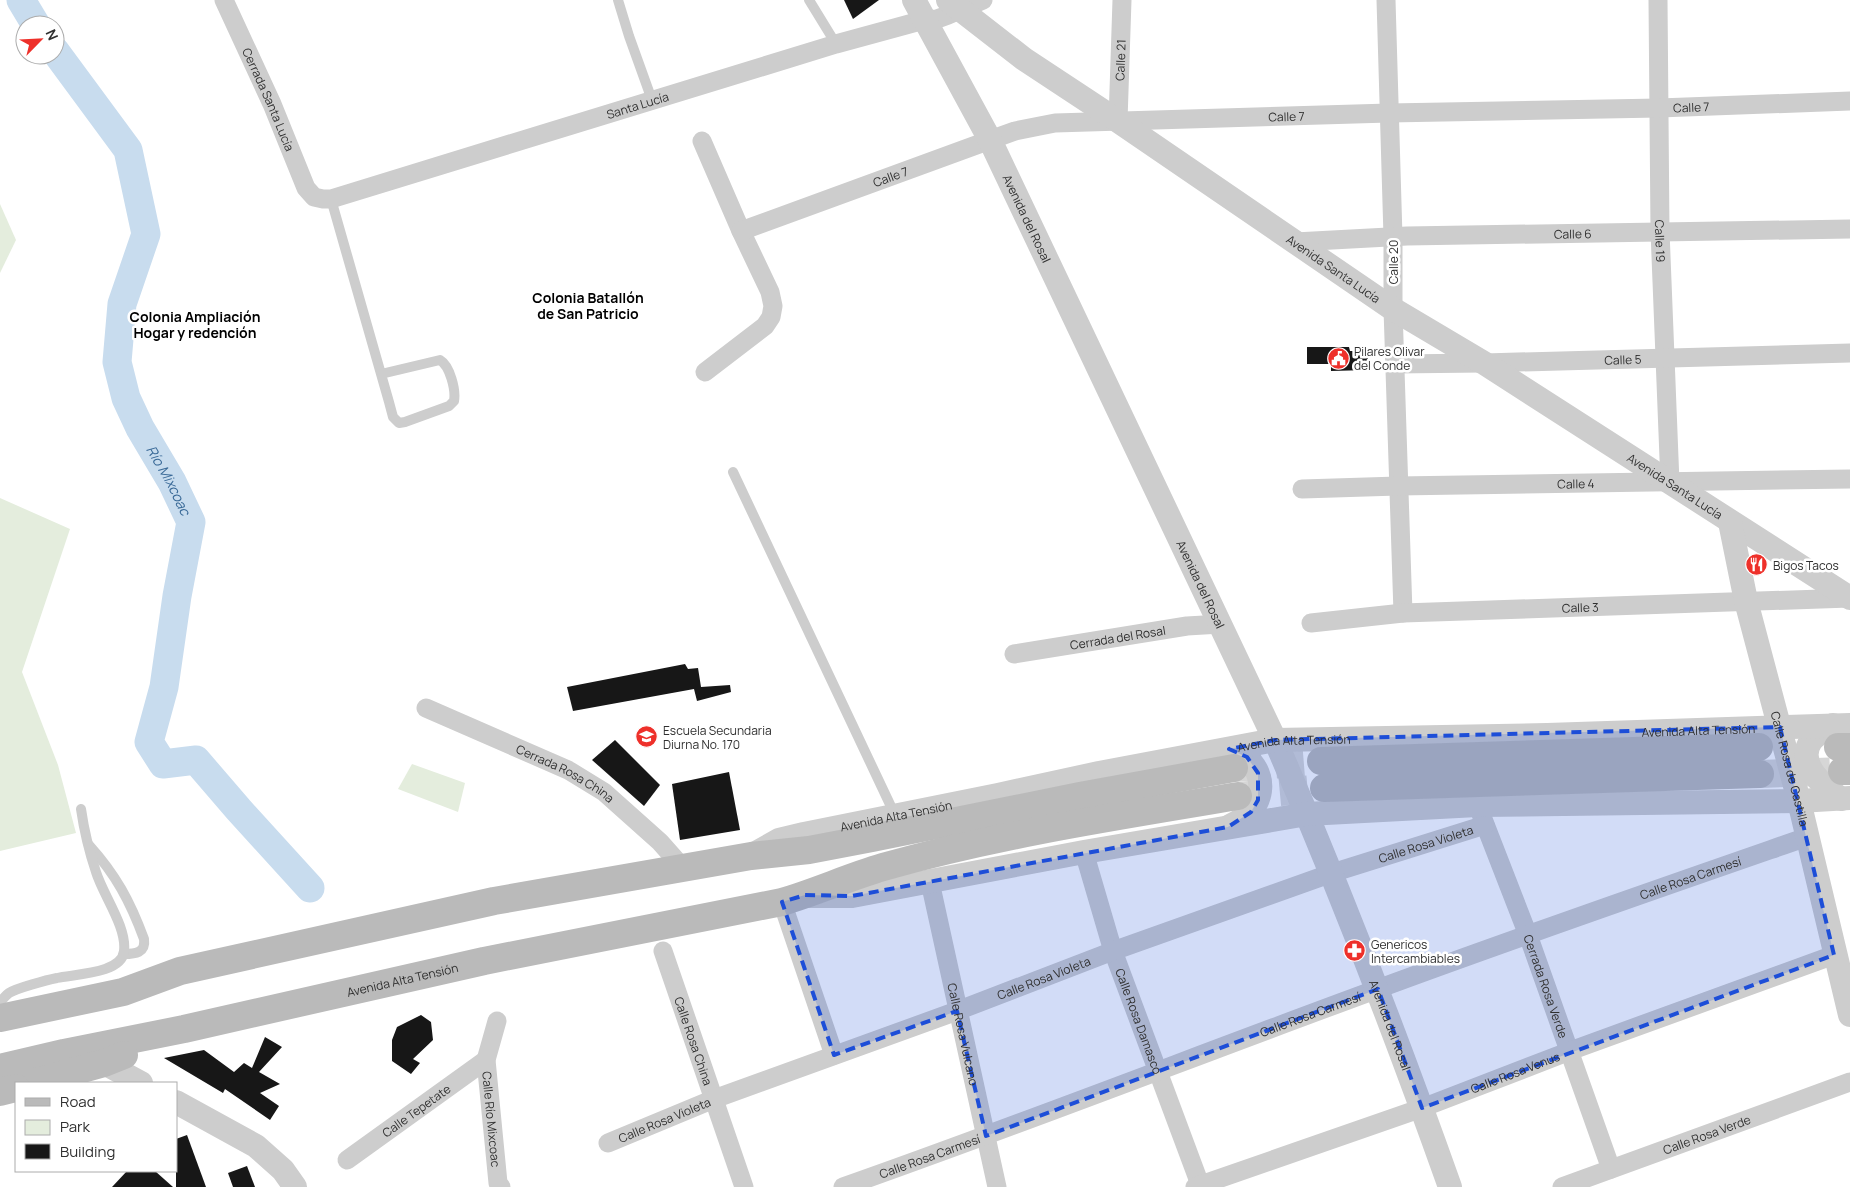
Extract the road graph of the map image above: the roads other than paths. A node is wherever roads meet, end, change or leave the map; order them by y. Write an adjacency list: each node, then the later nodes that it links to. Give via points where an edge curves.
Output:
1 (224, 0): 17 (street, Cerrada Santa Lucía, via 272,104 302,181)
2 (618, 0): 10 (lane)
3 (809, 0): 9 (lane)
4 (1122, 0): 14 (street, Calle 21)
5 (1386, 0): 13 (street, Calle 20)
6 (1658, 0): 12 (street, Calle 19)
7 (964, 3): 8 (street, Santa Lucía, via 937,19); 14 (street, Avenida Santa Lucía, via 1024,59)
8 (919, 10): 9 (street, Santa Lucía); 15 (street, Avenida del Rosal)
9 (836, 44): 10 (street, Santa Lucía)
10 (652, 100): 17 (street, Santa Lucía)
11 (1850, 101): 12 (street, Calle 7)
12 (1660, 108): 13 (street, Calle 7); 20 (street, Calle 19)
13 (1389, 113): 14 (street, Calle 7); 21 (street, Calle 20)
14 (1118, 121): 15 (street, Calle 7, via 1055,123); 22 (street, Avenida Santa Lucía)
15 (990, 140): 19 (street, Calle 7); 40 (street, Avenida del Rosal)
16 (702, 141): 19 (street)
17 (322, 198): 29 (lane)
18 (1850, 229): 20 (street, Calle 6)
19 (741, 231): 28 (street, via 770,292 771,317 765,326)
20 (1660, 231): 21 (street, Calle 6); 25 (street, Calle 19)
21 (1393, 236): 22 (street, Calle 6); 23 (street, Calle 20)
22 (1295, 242): 23 (street, Avenida Santa Lucía)
23 (1392, 309): 26 (street, Avenida Santa Lucía); 27 (street, Calle 20)
24 (1850, 353): 25 (street, Calle 5)
25 (1664, 357): 26 (street, Calle 5); 32 (street, Calle 19)
26 (1484, 363): 27 (street, Calle 5); 32 (street, Avenida Santa Lucía)
27 (1394, 364): 33 (street, Calle 20)
28 (705, 372)
29 (381, 374): 29 (lane, via 397,423 449,406 454,401 455,393 447,369 440,360)
30 (733, 472): 57 (lane)
31 (1850, 479): 32 (street, Calle 4)
32 (1670, 482): 33 (street, Calle 4); 35 (street, Avenida Santa Lucía)
33 (1398, 486): 34 (street, Calle 4); 38 (street, Calle 20)
34 (1302, 489)
35 (1730, 522): 36 (street, Avenida Santa Lucía); 37 (street, Calle Rosa de Castilla)
36 (1850, 598): 37 (street, Calle 3)
37 (1746, 601): 38 (street, Calle 3); 43 (street, Calle Rosa de Castilla)
38 (1403, 613): 39 (street, Calle 3)
39 (1311, 623)
40 (1221, 624): 41 (street, Cerrada del Rosal, via 1188,626); 44 (street, Avenida del Rosal)
41 (1014, 654)
42 (426, 708): 63 (street, Cerrada Rosa China, via 568,770 604,792 660,842)
43 (1780, 727): 44 (street, Avenida Alta Tensión); 45 (street, Avenida Alta Tensión); 53 (street, Calle Rosa de Castilla)
44 (1274, 740): 47 (street, Avenida Alta Tensión); 55 (street, Avenida del Rosal)
45 (1844, 747): 52 (street, via 1816,736 1807,754 1808,763 1818,779)
46 (1759, 748): 48 (main road, Avenida Alta Tensión)
47 (1232, 758): 57 (street, Avenida Alta Tensión, via 1099,773); 58 (street, via 1240,752 1251,761 1258,773 1260,786 1258,800 1251,812); 62 (main road, Avenida Alta Tensión, via 1080,796 809,850)
48 (1321, 761)
49 (1760, 774): 50 (main road)
50 (1324, 788)
51 (1238, 796): 66 (main road, Avenida Alta Tensión, via 964,847 882,868)
52 (1846, 798): 53 (street, Avenida Alta Tensión)
53 (1799, 801): 56 (street, Avenida Alta Tensión); 59 (street, Calle Rosa de Castilla)
54 (81, 809): 60 (lane)
55 (1307, 814): 56 (street, Avenida Alta Tensión); 58 (street, Avenida Alta Tensión); 64 (street, Avenida del Rosal)
56 (1481, 815): 64 (street, Calle Rosa Violeta); 67 (street, Cerrada Rosa Verde)
57 (895, 816): 62 (street, Avenida Alta Tensión, via 779,840)
58 (1228, 827): 61 (street, Avenida Alta Tensión)
59 (1807, 837): 67 (street, Calle Rosa Carmesí); 71 (street, Calle Rosa de Castilla)
60 (86, 842): 70 (lane, via 120,929); 70 (lane, via 120,885 144,939 142,951)
61 (1084, 852): 65 (street, Avenida Alta Tensión); 69 (street, Calle Rosa Damasco)
62 (751, 856): 63 (main road, Avenida Alta Tensión)
63 (683, 868): 73 (main road, Avenida Alta Tensión, via 494,901 180,971 123,992)
64 (1332, 873): 69 (street, Calle Rosa Violeta); 72 (street, Avenida del Rosal)
65 (930, 882): 66 (street, Avenida Alta Tensión, via 852,896); 74 (street, Calle Rosa Vulcano)
66 (794, 899): 68 (main road, Avenida Alta Tensión); 79 (street)
67 (1528, 935): 72 (street, Calle Rosa Carmesí); 78 (street, Cerrada Rosa Verde)
68 (656, 940): 77 (main road, Avenida Alta Tensión, via 484,961); 89 (street, Calle Rosa China)
69 (1113, 951): 74 (street, Calle Rosa Violeta); 83 (street, Calle Rosa Damasco)
70 (124, 954): 73 (lane, via 119,962 96,972 57,978 10,992)
71 (1834, 955): 75 (street, Calle Rosa de Castilla); 78 (street, Calle Rosa Venus)
72 (1378, 989): 83 (street, Calle Rosa Carmesí); 91 (street, Avenida del Rosal)
73 (0, 1007)
74 (957, 1011): 79 (street, Calle Rosa Violeta); 92 (street, Calle Rosa Vulcano)
75 (1850, 1015)
76 (497, 1021): 80 (street, Calle Río Mixcoac)
77 (184, 1029): 81 (main road); 82 (main road, Avenida Alta Tensión)
78 (1570, 1051): 91 (street, Calle Rosa Venus); 95 (street, Cerrada Rosa Verde)
79 (834, 1055): 89 (street, Calle Rosa Violeta)
80 (486, 1060): 94 (street, Calle Tepetate); 96 (street, Calle Río Mixcoac)
81 (104, 1063): 84 (main road); 85 (street)
82 (0, 1068)
83 (1157, 1071): 92 (street, Calle Rosa Carmesí); 97 (street, Calle Rosa Damasco)
84 (36, 1082)
85 (139, 1082)
86 (1850, 1082): 95 (street, Calle Rosa Verde)
87 (15, 1088): 88 (main road)
88 (0, 1092)
89 (714, 1099): 93 (street, Calle Rosa Violeta); 99 (street, Calle Rosa China)
90 (178, 1103): 98 (street, via 256,1146 283,1170)
91 (1422, 1108): 97 (street, Calle Rosa Venus); 102 (street, Avenida del Rosal)
92 (986, 1136): 100 (street, Calle Rosa Carmesí); 101 (street, Calle Rosa Vulcano)
93 (608, 1143)
94 (346, 1160)
95 (1611, 1169): 103 (street, Calle Rosa Verde)
96 (496, 1186)
97 (1199, 1186)
98 (295, 1187)
99 (744, 1187)
100 (844, 1187)
101 (997, 1187)
102 (1450, 1187)
103 (1562, 1187)

